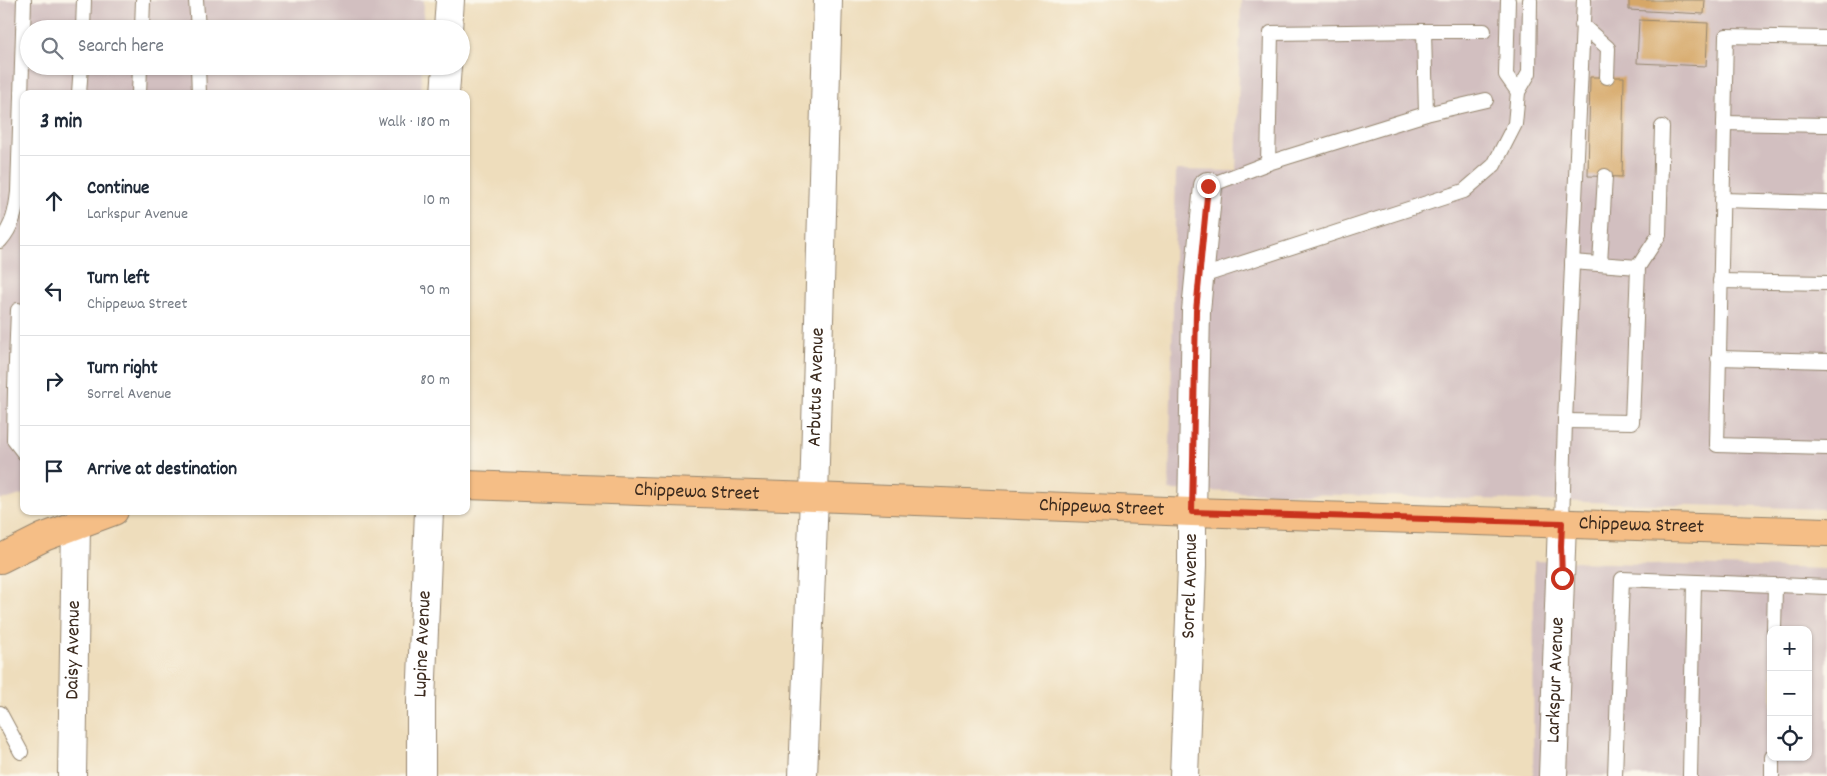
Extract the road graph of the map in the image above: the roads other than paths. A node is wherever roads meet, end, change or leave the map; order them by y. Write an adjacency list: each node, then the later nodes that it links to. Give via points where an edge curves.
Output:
1 (24, 0): 10 (lane)
2 (84, 0): 11 (lane)
3 (143, 0): 12 (lane)
4 (196, 0): 13 (lane)
5 (450, 0): 14 (street)
6 (828, 0): 57 (street, Arbutus Avenue)
7 (1508, 0): 30 (lane, via 1506,74)
8 (1530, 0): 30 (lane, via 1528,73)
9 (1584, 0): 15 (lane)
10 (23, 20)
11 (83, 20)
12 (142, 20)
13 (197, 20)
14 (449, 20)
15 (1582, 25): 24 (lane, via 1608,48); 43 (lane)
16 (1424, 31): 17 (lane); 32 (lane); 37 (lane, via 1271,32)
17 (1484, 32)
18 (1827, 38): 33 (lane, via 1726,36)
19 (22, 75): 25 (lane)
20 (80, 75): 26 (lane)
21 (140, 75): 27 (lane)
22 (198, 75): 28 (lane)
23 (446, 75): 29 (street)
24 (1607, 77)
25 (21, 90)
26 (79, 90)
27 (139, 90)
28 (199, 90)
29 (445, 90)
30 (1518, 92): 46 (lane, via 1515,124 1494,165 1464,190)
31 (1486, 100): 32 (lane)
32 (1426, 114): 37 (lane)
33 (1724, 123): 34 (lane); 40 (lane)
34 (1827, 125)
35 (1662, 127): 45 (lane, via 1659,235)
36 (20, 128): 42 (lane, via 16,210 9,231)
37 (1268, 163): 39 (lane)
38 (1605, 176): 44 (lane)
39 (1208, 186): 46 (street, Sorrel Avenue)
40 (1722, 200): 41 (lane); 47 (lane)
41 (1827, 202)
42 (0, 241)
43 (1572, 262): 44 (lane); 53 (lane)
44 (1600, 264): 45 (lane)
45 (1638, 266): 53 (lane, via 1632,422)
46 (1199, 277): 58 (street, Sorrel Avenue)
47 (1720, 281): 48 (lane); 50 (lane)
48 (1827, 283)
49 (18, 310): 52 (lane)
50 (1718, 358): 51 (lane); 55 (lane, via 1717,445)
51 (1827, 361)
52 (19, 389): 54 (lane, via 14,440)
53 (1565, 420): 62 (lane)
54 (20, 448)
55 (1827, 448)
56 (470, 485): 57 (main road, Chippewa Street)
57 (814, 497): 58 (main road, Chippewa Street); 74 (street, Arbutus Avenue)
58 (1192, 512): 62 (main road, Chippewa Street); 75 (street, Sorrel Avenue)
59 (90, 515): 61 (main road)
60 (429, 515): 73 (street, Lupine Avenue)
61 (72, 518): 64 (main road, via 44,537); 72 (street, Daisy Avenue)
62 (1562, 523): 63 (main road, Chippewa Street); 76 (street, Larkspur Avenue)
63 (1827, 532)
64 (0, 559)
65 (1694, 582): 66 (lane); 77 (lane, via 1622,580); 78 (lane)
66 (1775, 586): 67 (lane); 68 (lane)
67 (1827, 588)
68 (1774, 626)
69 (0, 713): 70 (lane)
70 (20, 752)
71 (1772, 761): 79 (lane)
72 (72, 776)
73 (421, 776)
74 (803, 776)
75 (1184, 776)
76 (1553, 776)
77 (1614, 776)
78 (1690, 776)
79 (1772, 776)

